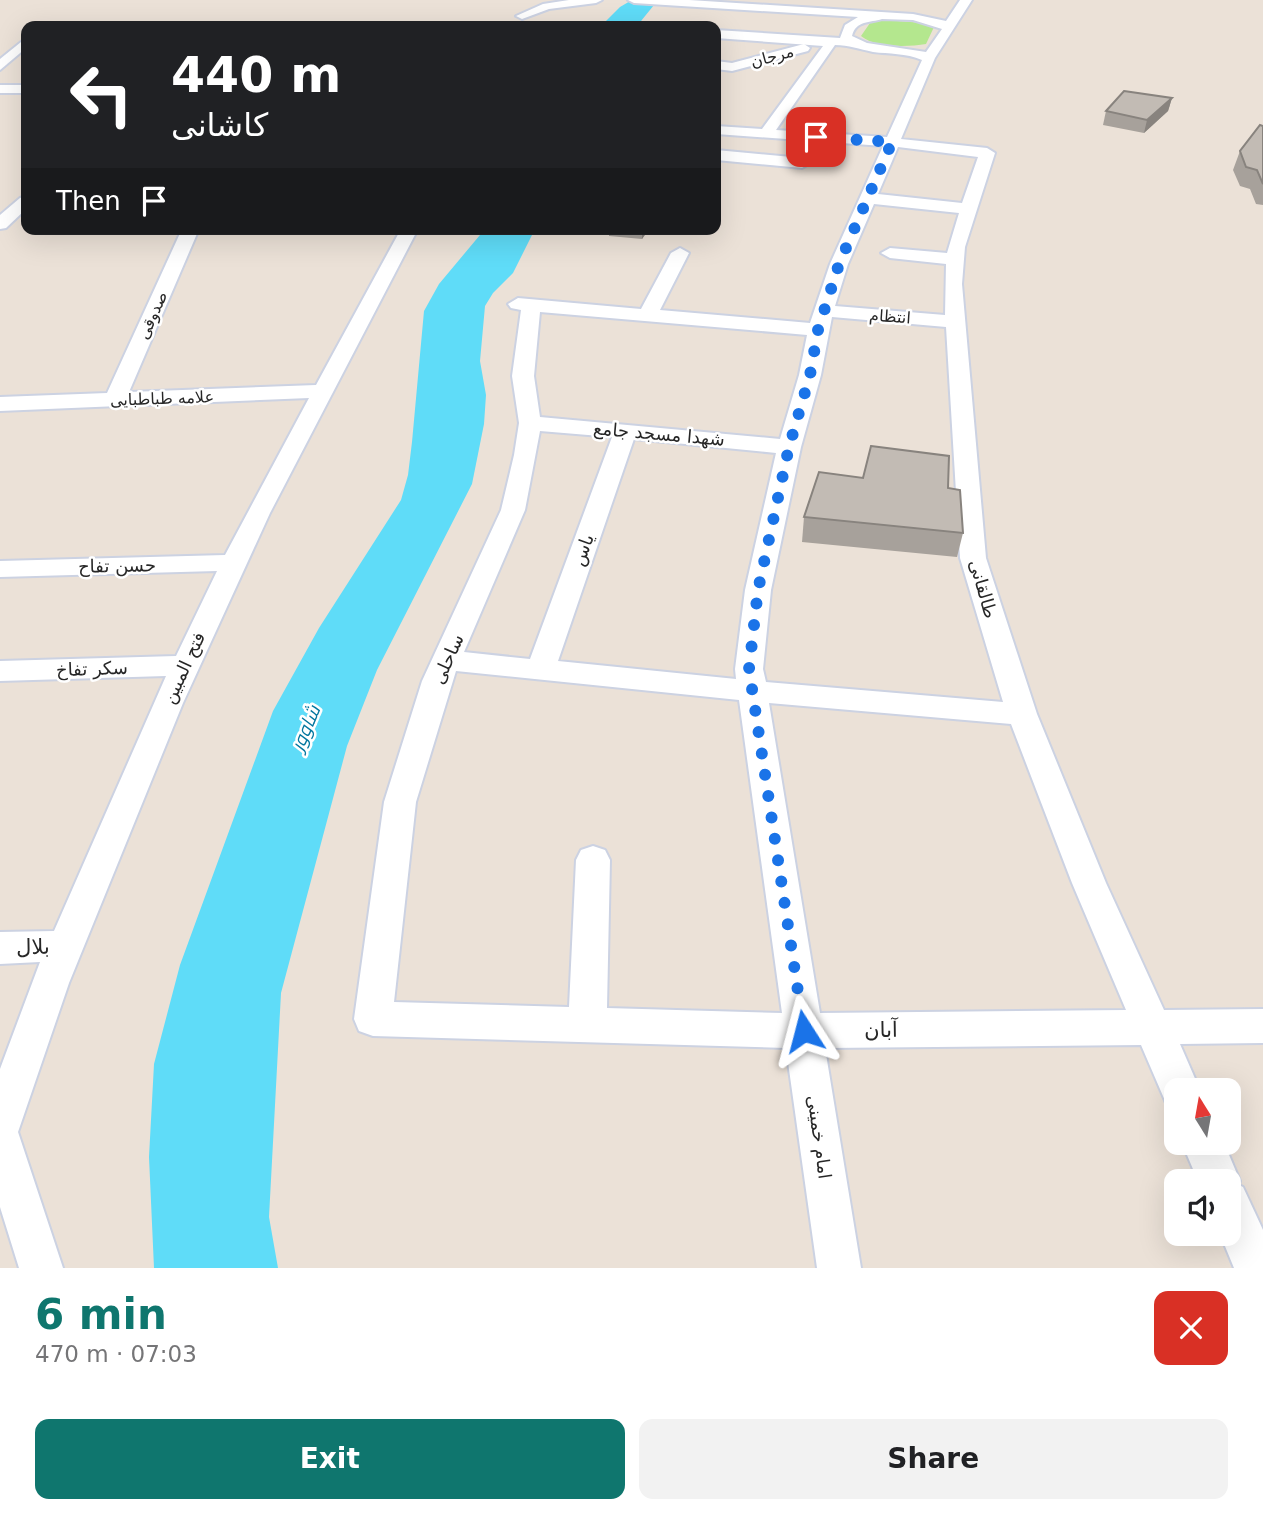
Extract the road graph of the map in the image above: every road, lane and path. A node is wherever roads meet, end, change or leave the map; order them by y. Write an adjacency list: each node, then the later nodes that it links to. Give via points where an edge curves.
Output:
1 (527, 0): 9 (street)
2 (596, 0): 9 (street, via 547,6)
3 (634, 0): 4 (street)
4 (677, 2): 6 (street); 8 (street)
5 (966, 2): 7 (street); 11 (street, امام خمینی)
6 (833, 13): 7 (street); 10 (street, via 848,16)
7 (890, 16): 10 (street); 11 (street, via 932,20)
8 (671, 17)
9 (519, 21)
10 (853, 23): 13 (street, via 846,31)
11 (949, 29): 16 (street, امام خمینی)
12 (721, 34): 14 (street)
13 (850, 41): 14 (street); 16 (street)
14 (827, 42): 18 (street, مرجان, via 732,67); 23 (street, via 829,46)
15 (21, 47): 17 (street)
16 (933, 52): 24 (street, امام خمینی)
17 (0, 66)
18 (721, 66)
19 (21, 89): 20 (street)
20 (1, 90)
21 (721, 130): 22 (street)
22 (739, 132): 23 (street); 25 (street)
23 (766, 134): 24 (street)
24 (892, 142): 28 (street, امام خمینی); 30 (street, طالقانی, via 987,153)
25 (721, 155)
26 (721, 159): 27 (street)
27 (802, 163)
28 (867, 198): 30 (street); 40 (street, امام خمینی)
29 (21, 205): 32 (street)
30 (967, 209): 37 (street, طالقانی)
31 (21, 221): 32 (street)
32 (1, 223)
33 (188, 235): 43 (street, صدوقی)
34 (407, 235): 42 (street, فتح المبین)
35 (680, 253): 39 (street)
36 (890, 253): 37 (street)
37 (955, 259): 41 (street, طالقانی)
38 (525, 304): 39 (street, انتظام); 45 (street, ساحلی, via 523,376)
39 (649, 313): 40 (street, انتظام)
40 (821, 321): 41 (street, انتظام); 47 (street, امام خمینی)
41 (956, 322): 55 (street, طالقانی, via 973,558)
42 (324, 391): 43 (street, علامه طباطبایی); 48 (street, فتح المبین)
43 (114, 401): 44 (street, علامه طباطبایی)
44 (0, 404)
45 (530, 423): 46 (street, شهدا مسجد جامع); 50 (street, ساحلی, via 513,510)
46 (626, 431): 47 (street, شهدا مسجد جامع); 52 (street, یاس)
47 (789, 447): 54 (street, امام خمینی, via 758,590 749,669)
48 (233, 564): 49 (street, حسن تفاح); 51 (street, فتح المبین)
49 (0, 569)
50 (447, 660): 52 (street); 59 (street, ساحلی, via 400,802)
51 (185, 666): 53 (street, سکر تفاخ); 57 (street, فتح المبین)
52 (541, 669): 54 (street)
53 (0, 671)
54 (752, 691): 55 (street); 63 (street, امام خمینی)
55 (1022, 713): 61 (street, طالقانی, via 1089,883)
56 (593, 860): 60 (street)
57 (66, 946): 58 (street, بلال); 65 (street, فتح المبین)
58 (0, 947)
59 (373, 1019): 60 (street, آبان)
60 (587, 1025): 63 (street, آبان)
61 (1153, 1026): 62 (street, آبان); 63 (street, آبان); 64 (street, طالقانی)
62 (1263, 1026)
63 (804, 1031): 68 (street, امام خمینی)
64 (1175, 1078)
65 (0, 1126)
66 (0, 1139): 67 (street)
67 (41, 1268)
68 (839, 1268)

